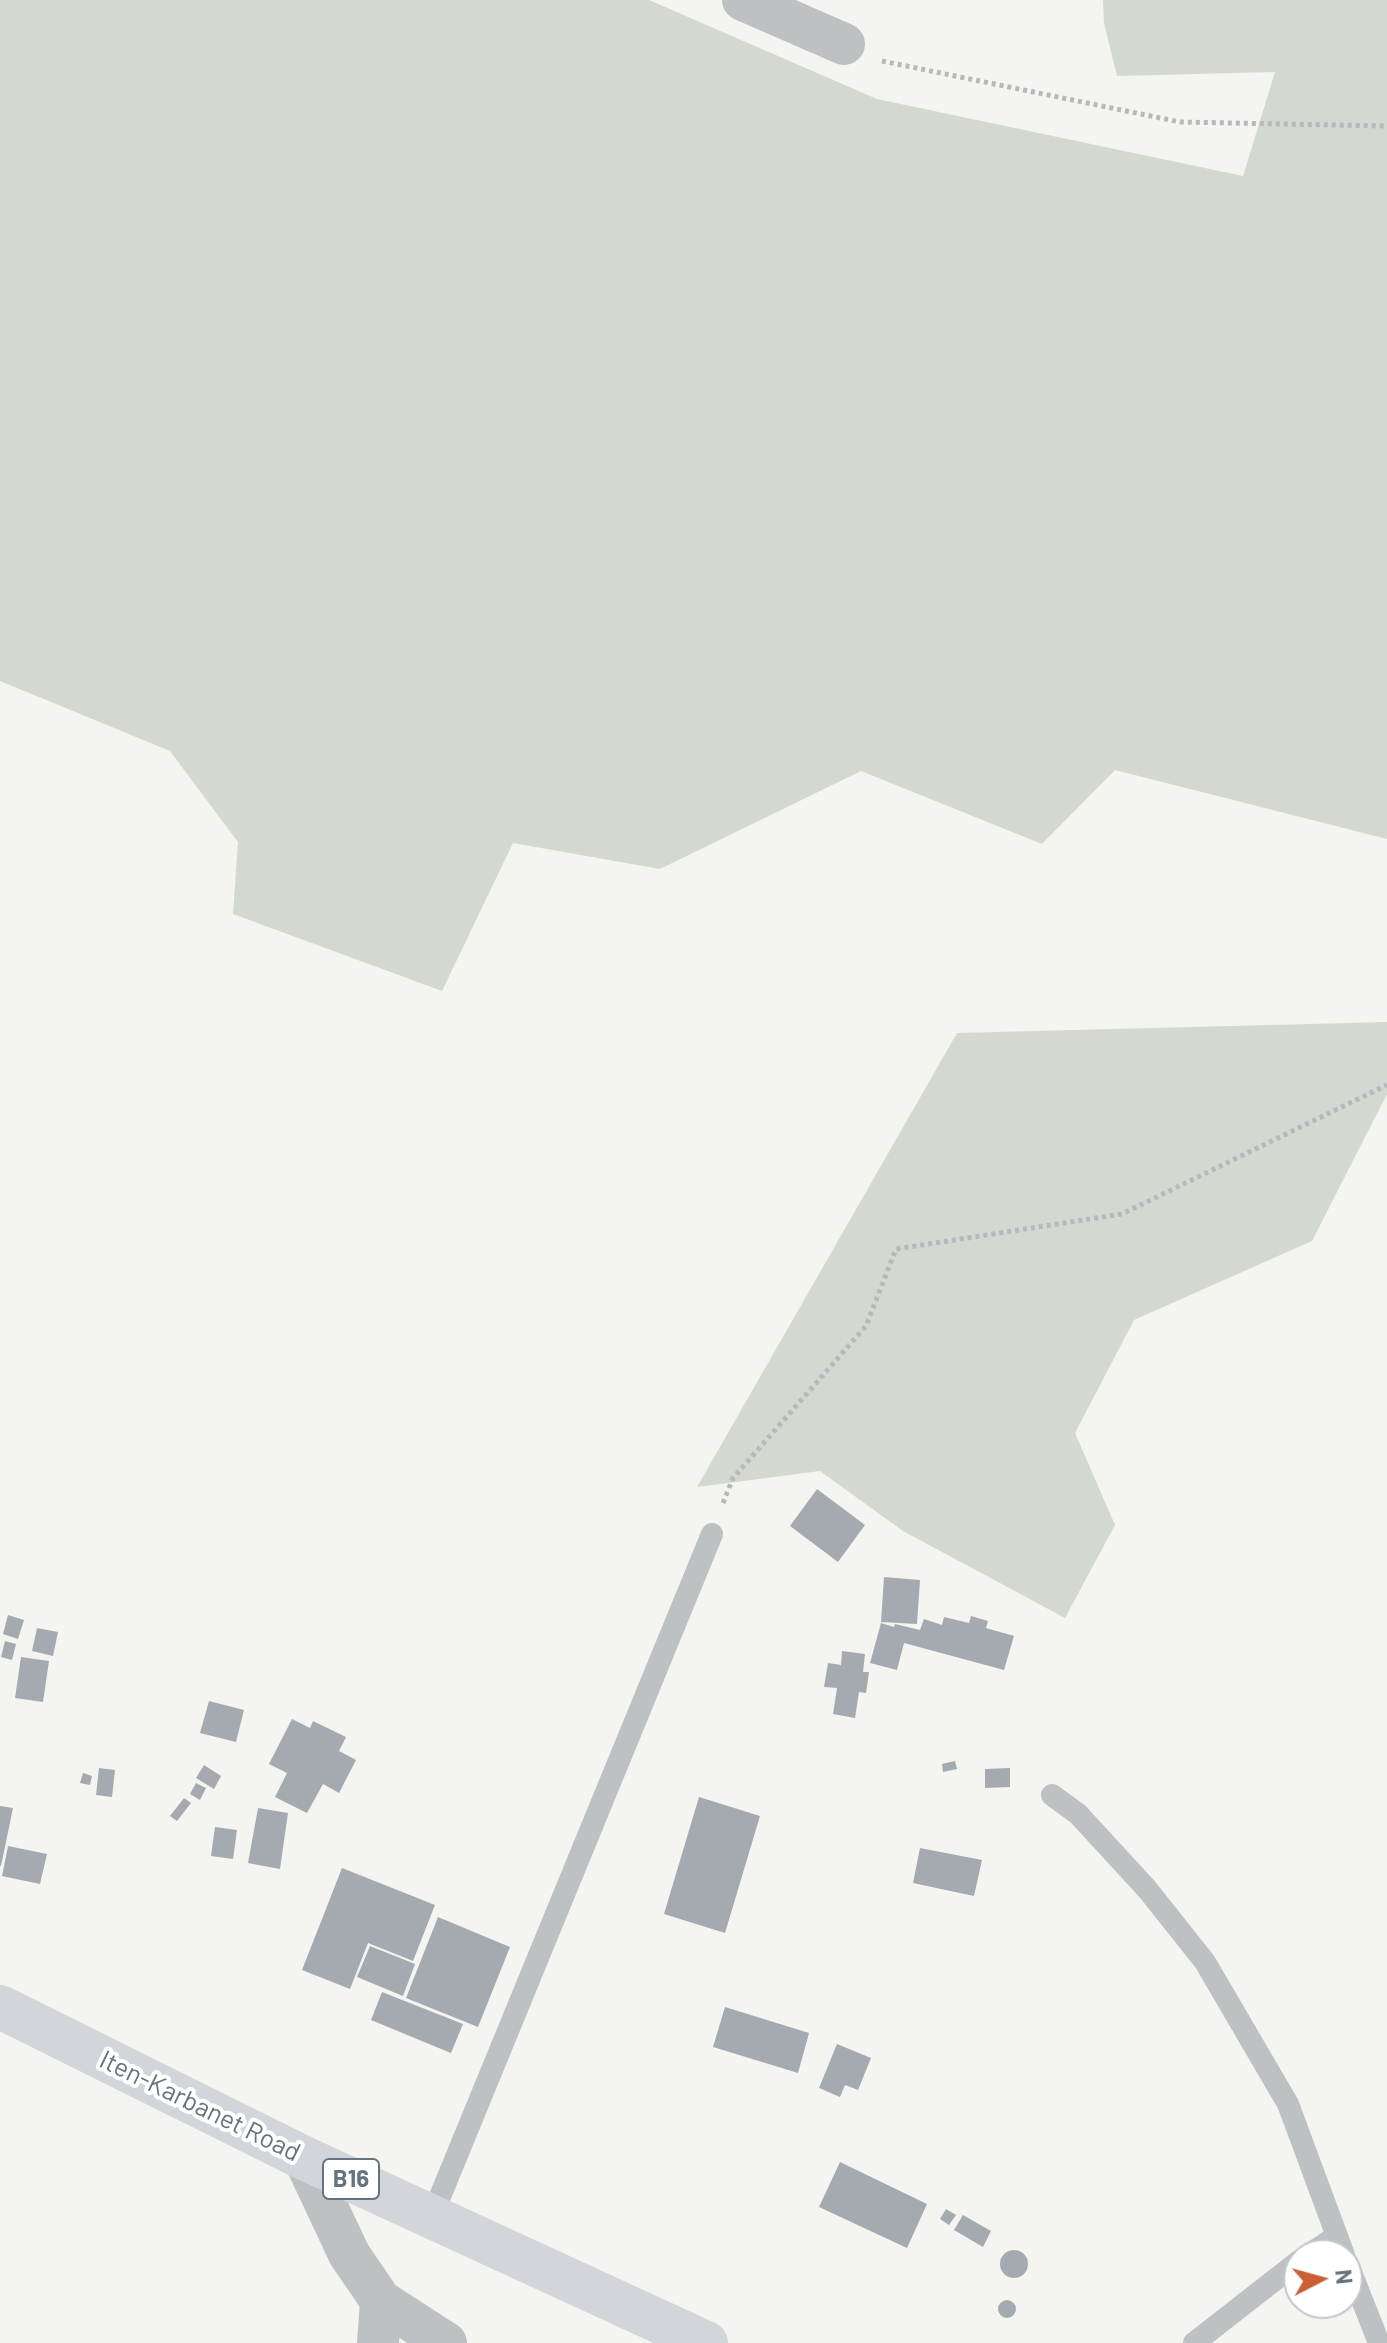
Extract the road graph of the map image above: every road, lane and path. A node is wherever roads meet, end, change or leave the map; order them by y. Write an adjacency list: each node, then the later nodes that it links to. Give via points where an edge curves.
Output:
1 (743, 0): 2 (street)
2 (844, 44): 3 (path, via 883,61 1180,122)
3 (1387, 126)
4 (1387, 1085): 5 (path, via 1122,1214 896,1249 866,1326 733,1478)
5 (712, 1534): 9 (lane)
6 (1052, 1795): 10 (lane, via 1078,1814 1147,1889 1205,1962 1288,2104)
7 (0, 2007): 8 (main road, Iten-Karbanet Road / B16)
8 (304, 2158): 9 (main road, Iten-Karbanet Road / B16); 12 (street, via 349,2254)
9 (432, 2216): 16 (main road, Iten-Karbanet Road / B16)
10 (1338, 2239)
11 (1283, 2273): 17 (lane)
12 (381, 2301): 14 (street); 15 (street)
13 (1363, 2302): 18 (lane)
14 (378, 2343)
15 (446, 2343)
16 (706, 2343)
17 (1194, 2343)
18 (1379, 2343)

